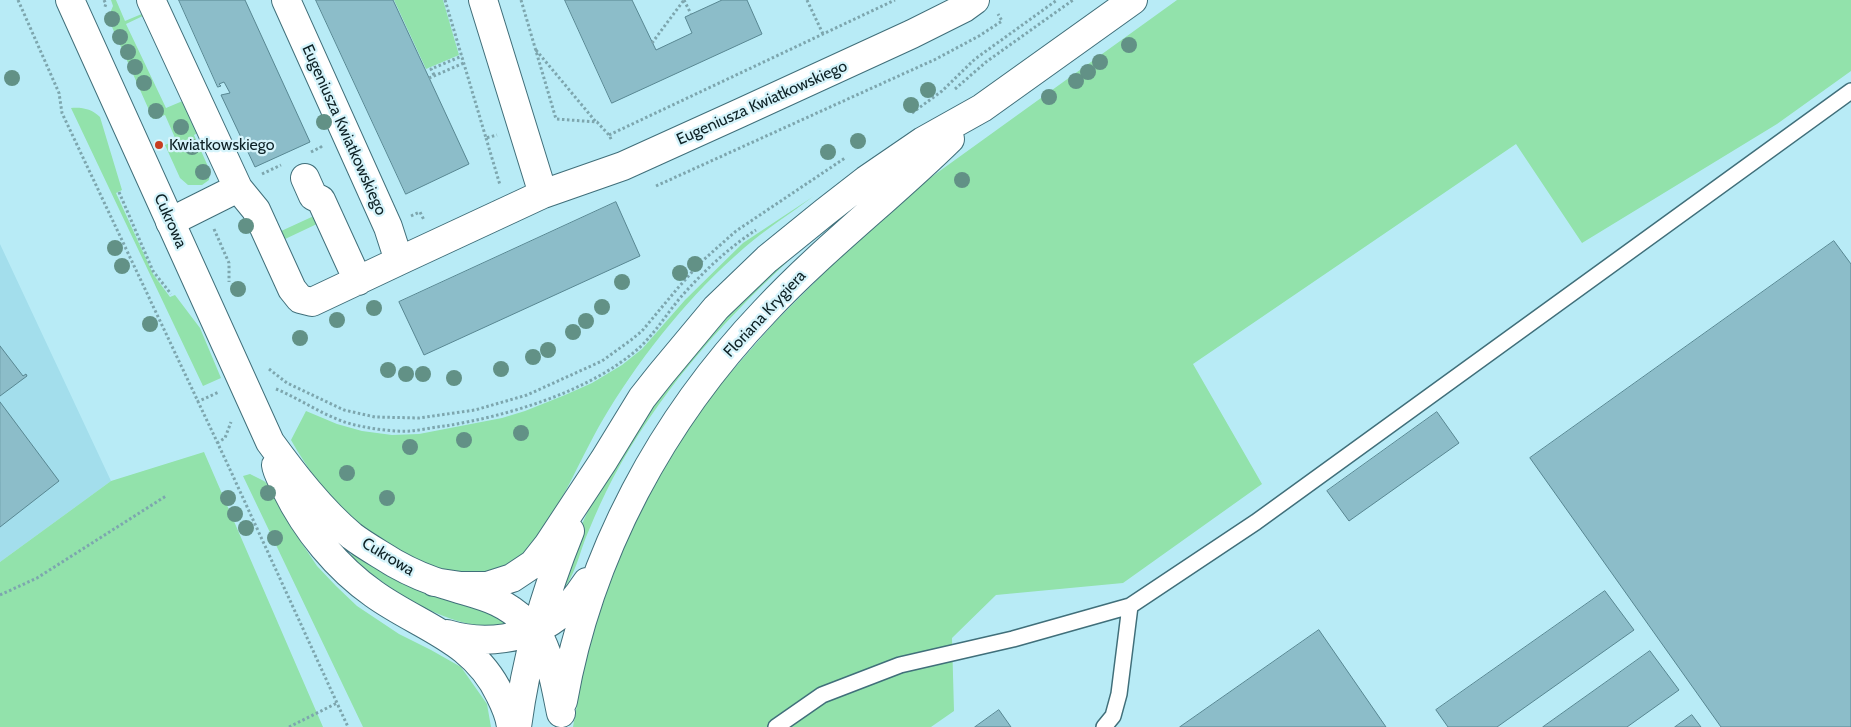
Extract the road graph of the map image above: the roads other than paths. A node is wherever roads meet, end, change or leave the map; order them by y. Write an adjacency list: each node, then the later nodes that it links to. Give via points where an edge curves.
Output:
1 (70, 0): 12 (street, Cukrowa)
2 (151, 0): 10 (street, Eugeniusza Kwiatkowskiego)
3 (286, 0): 13 (street, Eugeniusza Kwiatkowskiego, via 388,227)
4 (483, 0): 11 (street)
5 (1133, 0): 8 (street, Floriana Krygiera)
6 (984, 3): 11 (street, Eugeniusza Kwiatkowskiego, via 964,8 623,166)
7 (1851, 91): 19 (lane, via 1256,522)
8 (982, 108): 16 (street, Floriana Krygiera, via 923,141 866,180 767,259 716,308 678,352 642,398); 17 (street, Floriana Krygiera, via 810,267 739,340 663,442 638,484)
9 (304, 167): 14 (street, via 312,196 321,200)
10 (238, 188): 12 (street); 14 (street, Eugeniusza Kwiatkowskiego, via 256,210 292,289 300,299 312,302)
11 (543, 194): 13 (street, Eugeniusza Kwiatkowskiego)
12 (170, 222): 15 (street, Cukrowa)
13 (399, 261): 14 (street, Eugeniusza Kwiatkowskiego)
14 (358, 281)
15 (270, 442): 18 (street, Cukrowa, via 330,514 353,536 395,563); 21 (street, Cukrowa, via 276,469 292,500 332,556 358,583 394,608)
16 (604, 460): 18 (street, Floriana Krygiera, via 541,554 522,573 487,586); 20 (street, Floriana Krygiera, via 560,556)
17 (601, 562): 20 (street, Floriana Krygiera, via 574,602 559,616); 22 (street, Floriana Krygiera, via 580,621)
18 (434, 582): 20 (street, Cukrowa, via 493,599)
19 (1130, 606): 25 (lane, via 1013,639 900,664 822,695); 26 (lane, via 1119,694 1113,716)
20 (535, 630): 21 (street, Cukrowa, via 486,639); 22 (street, Cukrowa, via 547,654); 24 (street)
21 (437, 631): 23 (street, Cukrowa, via 474,657 490,675)
22 (560, 720)
23 (511, 727)
24 (517, 727)
25 (776, 727)
26 (1104, 727)

